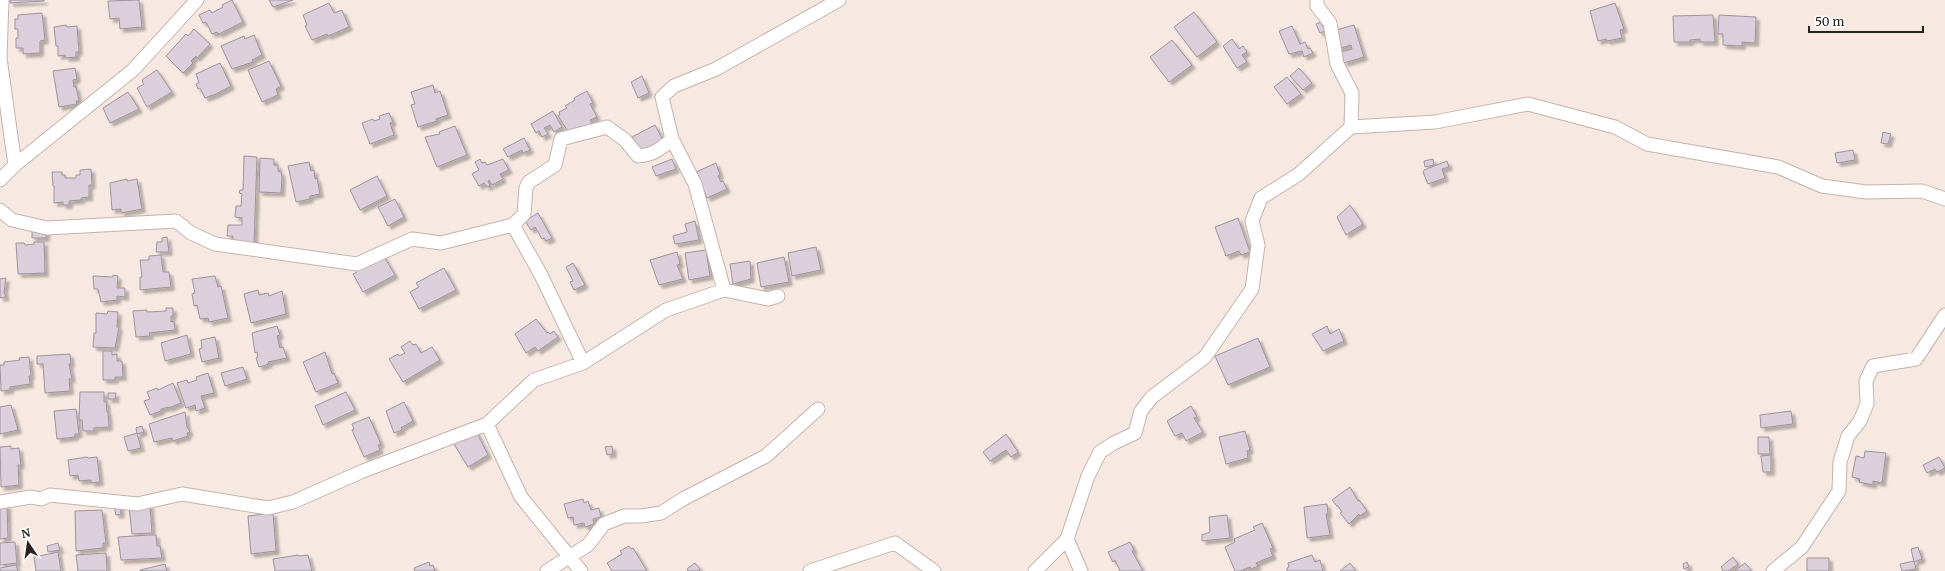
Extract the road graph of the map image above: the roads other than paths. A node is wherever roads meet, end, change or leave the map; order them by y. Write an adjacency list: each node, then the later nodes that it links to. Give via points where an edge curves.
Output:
1 (1, 0): 7 (street, via 0,58)
2 (198, 0): 7 (street, via 133,70)
3 (839, 0): 6 (street, via 716,68 674,86 662,97)
4 (1317, 0): 5 (street, via 1317,6 1330,23 1337,64 1352,93)
5 (1351, 127): 9 (street, via 1435,122 1528,104 1615,127 1647,144 1778,167 1822,186 1866,192 1922,191); 19 (street, via 1299,174 1261,198 1252,221 1258,245 1252,289 1205,357 1152,397 1141,412 1135,433 1100,452 1088,476)
6 (672, 139): 11 (street, via 657,152 638,156 625,140 607,127 562,139 555,165 529,182 526,188 524,214); 12 (street, via 695,184)
7 (15, 165): 8 (street)
8 (0, 180)
9 (1945, 199)
10 (0, 210): 11 (street, via 12,220 47,228 176,221 191,233 215,244 357,264 412,239 441,244)
11 (513, 225): 15 (street, via 542,275)
12 (724, 290): 13 (street, via 768,299); 15 (street, via 666,310)
13 (778, 296)
14 (1945, 314): 27 (street, via 1916,359 1873,366 1866,381 1867,404 1860,421 1848,436 1840,462 1839,491 1802,548)
15 (583, 364): 17 (street, via 534,380)
16 (818, 409): 20 (street, via 766,456 661,513 624,516 604,524 588,545)
17 (487, 424): 18 (street, via 363,471 293,502 268,508 182,494 137,504 50,496); 20 (street, via 522,497)
18 (0, 502)
19 (1067, 539): 25 (street); 26 (street)
20 (570, 557): 21 (street); 22 (street)
21 (547, 571)
22 (581, 571)
23 (810, 571): 24 (street, via 895,543)
24 (934, 571)
25 (1036, 571)
26 (1081, 571)
27 (1773, 571)

